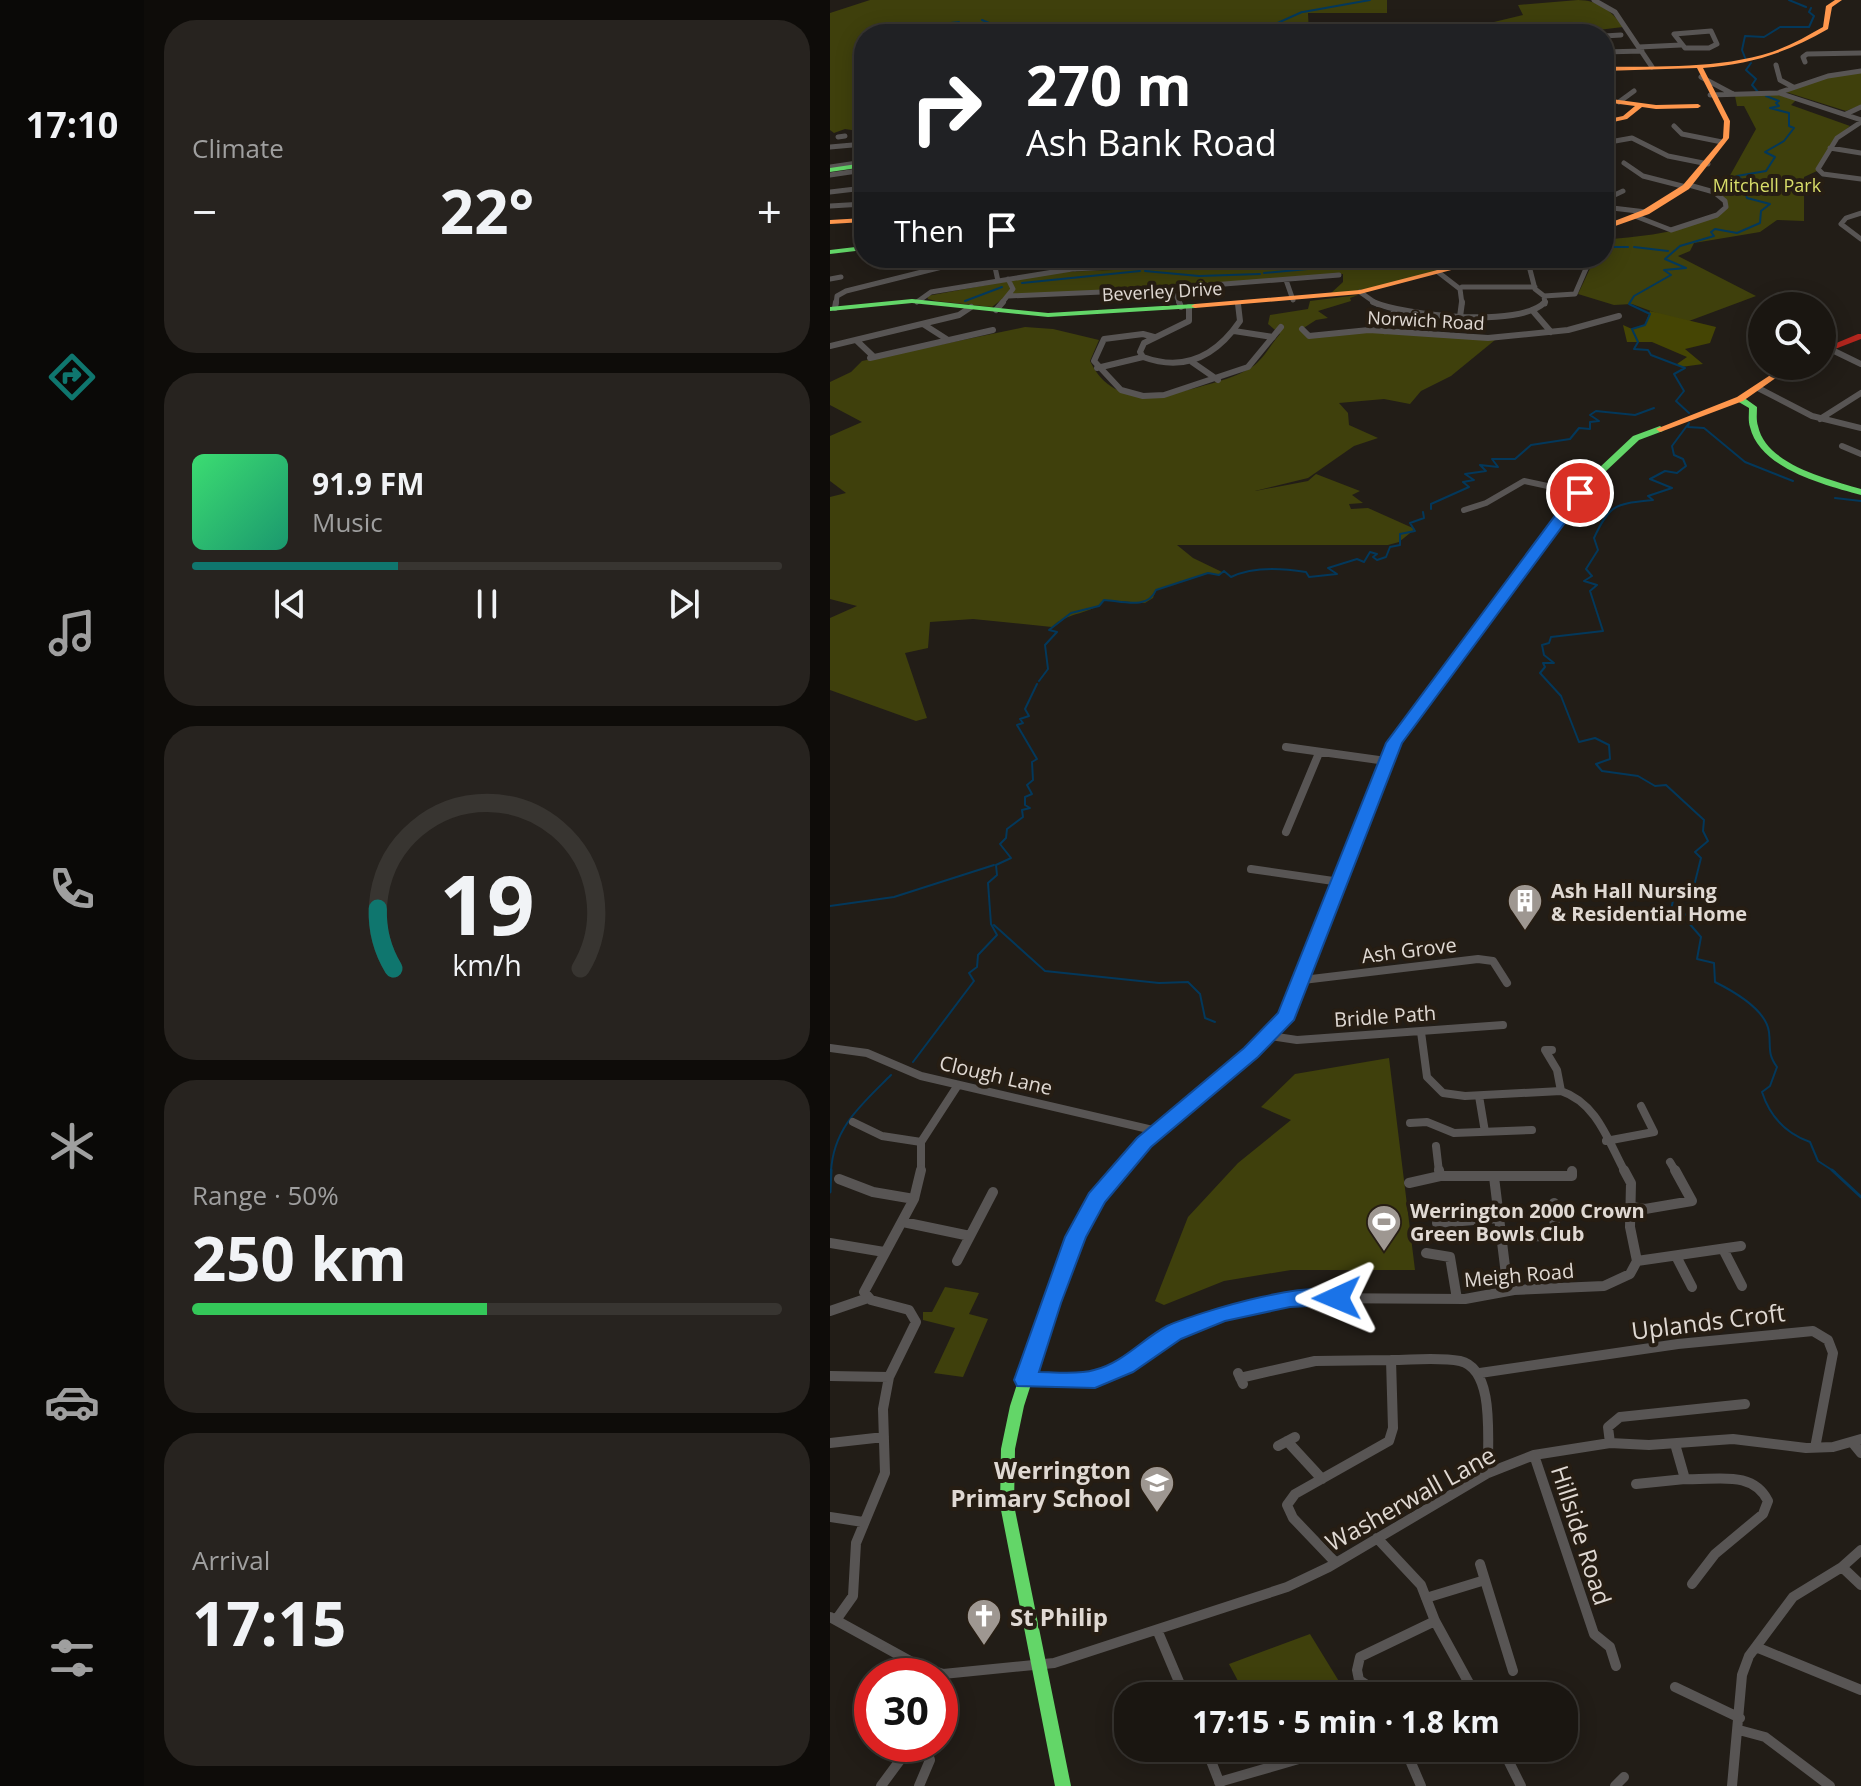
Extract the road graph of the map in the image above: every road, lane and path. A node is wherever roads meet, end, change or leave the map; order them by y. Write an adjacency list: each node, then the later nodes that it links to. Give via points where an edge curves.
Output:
1 (1594, 0): 6 (street, via 1615,12)
2 (1839, 0): 13 (main road, via 1829,6 1826,28 1798,47)
3 (1618, 34): 4 (street)
4 (1614, 35)
5 (1681, 45): 5 (street, via 1675,33 1712,32 1717,44 1693,49); 6 (street)
6 (1641, 49): 7 (street); 10 (street)
7 (1614, 51)
8 (1861, 53): 9 (street, via 1807,54)
9 (1803, 61)
10 (1655, 67): 12 (main road); 13 (main road)
11 (1779, 67): 15 (street, via 1780,80)
12 (1614, 69)
13 (1696, 70): 18 (street); 21 (main road)
14 (1861, 71): 15 (street)
15 (1793, 87): 17 (street)
16 (1634, 91): 20 (street)
17 (1778, 93): 18 (street); 24 (street)
18 (1733, 94): 21 (street)
19 (1614, 101): 20 (main road)
20 (1619, 102): 22 (main road)
21 (1710, 104): 22 (main road); 30 (main road, via 1729,126)
22 (1639, 106): 25 (main road)
23 (1861, 107): 24 (street)
24 (1846, 114): 26 (street)
25 (1614, 120)
26 (1861, 121): 34 (street)
27 (1674, 126): 30 (street, via 1682,134)
28 (840, 135): 32 (street)
29 (1614, 141): 37 (street, via 1632,138 1668,156)
30 (1722, 142): 37 (main road)
31 (854, 145): 32 (street)
32 (841, 146): 33 (street)
33 (830, 147)
34 (1830, 148): 35 (street); 40 (street, via 1818,171)
35 (1861, 153)
36 (1624, 163): 41 (street, via 1643,176)
37 (1708, 164): 41 (main road)
38 (854, 167): 39 (main road)
39 (830, 171)
40 (1861, 179)
41 (1687, 186): 50 (main road); 50 (street, via 1714,192 1726,207 1671,230)
42 (854, 189): 44 (street)
43 (1623, 191): 45 (street)
44 (830, 192)
45 (1614, 195)
46 (854, 205): 47 (street)
47 (830, 206)
48 (1614, 209): 50 (street)
49 (1861, 213): 54 (street, via 1841,224)
50 (1640, 214): 53 (main road)
51 (854, 221): 52 (main road)
52 (830, 222)
53 (1614, 224)
54 (1861, 239)
55 (854, 249): 56 (main road)
56 (830, 252)
57 (938, 268): 84 (street, via 846,291 837,296)
58 (995, 268): 70 (street)
59 (1091, 268): 63 (street)
60 (1454, 268): 64 (main road, Beverley Drive)
61 (1528, 268): 72 (street)
62 (1586, 268): 78 (street, via 1575,294)
63 (1075, 269): 68 (street)
64 (1438, 272): 71 (street); 75 (main road, Beverley Drive)
65 (1339, 275): 69 (street)
66 (841, 277): 67 (street)
67 (830, 279)
68 (1008, 279): 70 (street); 74 (street)
69 (1286, 280): 73 (street); 79 (street)
70 (998, 281): 80 (street, via 931,292)
71 (1462, 287): 72 (street); 89 (street)
72 (1535, 287): 78 (street)
73 (1173, 288): 76 (street); 83 (street)
74 (1013, 289): 76 (street); 77 (street)
75 (1360, 292): 79 (main road, Beverley Drive); 86 (street, via 1369,303)
76 (1030, 294): 77 (street)
77 (1008, 296): 85 (street)
78 (1544, 296): 87 (street, via 1545,304)
79 (1293, 300): 81 (main road, Beverley Drive)
80 (917, 302): 82 (main road, Beverley Drive); 84 (main road, Beverley Drive)
81 (1238, 304): 83 (main road, Beverley Drive); 94 (street, via 1240,321)
82 (971, 307): 85 (main road, Beverley Drive); 90 (street)
83 (1185, 307): 85 (main road, Beverley Drive, via 1048,315); 98 (street, via 1189,321)
84 (833, 308)
85 (996, 310)
86 (1395, 310): 89 (street); 95 (street)
87 (1532, 310): 89 (street); 96 (street)
88 (1619, 316): 96 (street, Norwich Road)
89 (1460, 317)
90 (923, 324): 100 (street); 101 (street)
91 (1281, 327): 99 (street)
92 (1302, 329): 95 (street, Norwich Road, via 1309,336)
93 (993, 330): 101 (street)
94 (1234, 331): 99 (street); 106 (street, via 1218,349)
95 (1384, 331): 96 (street, Norwich Road, via 1473,338)
96 (1551, 332)
97 (1861, 336): 103 (main road)
98 (1154, 337): 105 (street, via 1144,343); 108 (street, via 1104,339 1094,354)
99 (1273, 337): 109 (street, via 1248,367)
100 (856, 340): 101 (street, via 872,357); 102 (street)
101 (948, 340)
102 (830, 346)
103 (1836, 346)
104 (1836, 354): 107 (street)
105 (1143, 357): 106 (street, via 1167,364); 108 (street)
106 (1192, 362): 109 (street)
107 (1861, 364)
108 (1097, 368): 109 (street, via 1121,390 1143,396)
109 (1218, 380)
110 (1769, 380): 111 (main road)
111 (1758, 388): 113 (main road); 114 (street)
112 (1861, 393): 114 (street)
113 (1740, 399): 118 (main road, via 1753,407 1753,434 1767,449 1805,472); 119 (main road, via 1636,438)
114 (1820, 419): 115 (street)
115 (1861, 428)
116 (1842, 446): 117 (street)
117 (1861, 454)
118 (1860, 491)
119 (1580, 493): 120 (street, via 1524,481); 123 (main road, via 1405,725)
120 (1464, 510)
121 (1286, 747): 122 (street)
122 (1319, 753): 123 (street); 124 (street)
123 (1386, 761): 126 (main road)
124 (1286, 832)
125 (1251, 869): 126 (street)
126 (1340, 882): 127 (main road)
127 (1303, 980): 128 (street, Ash Grove, via 1478,959 1493,961); 131 (main road)
128 (1507, 983)
129 (1503, 1025): 130 (street, Bridle Path)
130 (1421, 1032): 131 (street, Bridle Path, via 1297,1040); 136 (street, via 1432,1086 1454,1096)
131 (1270, 1036): 141 (main road)
132 (830, 1048): 134 (street, Clough Lane, via 867,1053)
133 (1552, 1050): 135 (street, via 1545,1050)
134 (958, 1085): 141 (street, Clough Lane); 144 (street)
135 (1561, 1091): 136 (street); 143 (street, via 1589,1106)
136 (1479, 1096): 142 (street)
137 (1641, 1106): 143 (street, via 1654,1132)
138 (1410, 1123): 142 (street, via 1427,1122 1454,1133)
139 (855, 1127): 144 (street)
140 (1532, 1130): 142 (street)
141 (1157, 1131): 180 (main road, via 1123,1163 1085,1217)
142 (1485, 1132)
143 (1606, 1141): 155 (street, via 1631,1183)
144 (921, 1142): 153 (street)
145 (1436, 1146): 148 (street)
146 (1670, 1162): 155 (street, via 1692,1201)
147 (1572, 1171): 149 (street, via 1572,1176)
148 (1440, 1176): 149 (street); 151 (street)
149 (1494, 1177): 156 (street)
150 (842, 1183): 153 (street)
151 (1409, 1183)
152 (993, 1192): 159 (street)
153 (914, 1199): 157 (street)
154 (1554, 1203): 160 (street, via 1555,1236)
155 (1632, 1207): 168 (street)
156 (1499, 1218): 158 (street); 160 (street)
157 (903, 1222): 159 (street); 164 (street)
158 (1437, 1223)
159 (970, 1236): 167 (street)
160 (1502, 1237): 171 (street)
161 (831, 1241): 164 (street)
162 (1741, 1246): 163 (street)
163 (1723, 1249): 166 (street); 169 (street)
164 (884, 1252): 172 (street, via 866,1286)
165 (1426, 1253): 173 (street, via 1450,1257)
166 (1677, 1258): 168 (street); 170 (street)
167 (957, 1261)
168 (1637, 1261): 171 (street, Meigh Road, via 1630,1274 1610,1285)
169 (1742, 1286)
170 (1692, 1287)
171 (1508, 1291): 173 (street, Meigh Road)
172 (868, 1298): 174 (street); 178 (street, via 909,1310 916,1319)
173 (1457, 1299): 180 (street, Meigh Road, via 1308,1298 1254,1305 1173,1333 1109,1375 1081,1382)
174 (830, 1311)
175 (1391, 1360): 176 (street, via 1459,1361); 179 (street, via 1315,1361); 192 (street, via 1392,1437)
176 (1480, 1373): 188 (street, Uplands Croft, via 1813,1331 1833,1350); 191 (street)
177 (830, 1376): 178 (street)
178 (889, 1377): 182 (street)
179 (1240, 1378)
180 (1025, 1380): 211 (main road, via 1008,1449 1007,1505)
181 (1745, 1404): 186 (street, via 1620,1417 1608,1427)
182 (884, 1437): 185 (street); 196 (street, via 885,1473)
183 (1857, 1440): 188 (street, Washerwall Lane); 189 (street)
184 (1287, 1441): 192 (street)
185 (830, 1443)
186 (1610, 1443): 187 (street, Washerwall Lane); 190 (street, Washerwall Lane)
187 (1675, 1444): 188 (street, Washerwall Lane, via 1733,1439); 193 (street)
188 (1815, 1448)
189 (1861, 1453)
190 (1534, 1455): 191 (street, Washerwall Lane); 212 (street, Hillside Road, via 1594,1634 1610,1647)
191 (1488, 1473): 197 (street, Washerwall Lane)
192 (1322, 1479): 199 (street, via 1292,1496 1288,1509)
193 (1685, 1479): 194 (street); 203 (street, via 1747,1481 1762,1488 1768,1501 1763,1514 1715,1554)
194 (1636, 1484)
195 (830, 1517): 196 (street)
196 (863, 1522): 206 (street, via 854,1554 853,1596)
197 (1377, 1538): 199 (street, Washerwall Lane); 205 (street, via 1414,1573)
198 (1861, 1550): 201 (street)
199 (1336, 1563): 208 (street, Washerwall Lane, via 1287,1587)
200 (1480, 1564): 202 (street)
201 (1842, 1567): 204 (street); 209 (street, via 1793,1597)
202 (1485, 1580): 205 (street); 213 (street)
203 (1692, 1584)
204 (1861, 1585)
205 (1426, 1598): 207 (street)
206 (833, 1619): 210 (street, Washerwall Lane)
207 (1435, 1621): 216 (street, via 1362,1653 1355,1665); 217 (street)
208 (1158, 1632): 211 (street, Washerwall Lane); 215 (street)
209 (1756, 1647): 219 (street); 220 (street, via 1742,1675)
210 (895, 1658)
211 (1038, 1664): 214 (street, Washerwall Lane); 230 (main road)
212 (1616, 1666)
213 (1513, 1671)
214 (958, 1674)
215 (1179, 1682)
216 (1362, 1682)
217 (1468, 1682)
218 (1675, 1687): 220 (street)
219 (1861, 1690)
220 (1740, 1724): 233 (street); 234 (street)
221 (899, 1762): 228 (street)
222 (929, 1762): 229 (street)
223 (1211, 1762): 227 (street)
224 (1290, 1762): 227 (street)
225 (1411, 1762): 231 (street)
226 (1509, 1762): 232 (street)
227 (1220, 1784)
228 (881, 1786)
229 (919, 1786)
230 (1063, 1786)
231 (1421, 1786)
232 (1521, 1786)
233 (1732, 1786)
234 (1830, 1786)

